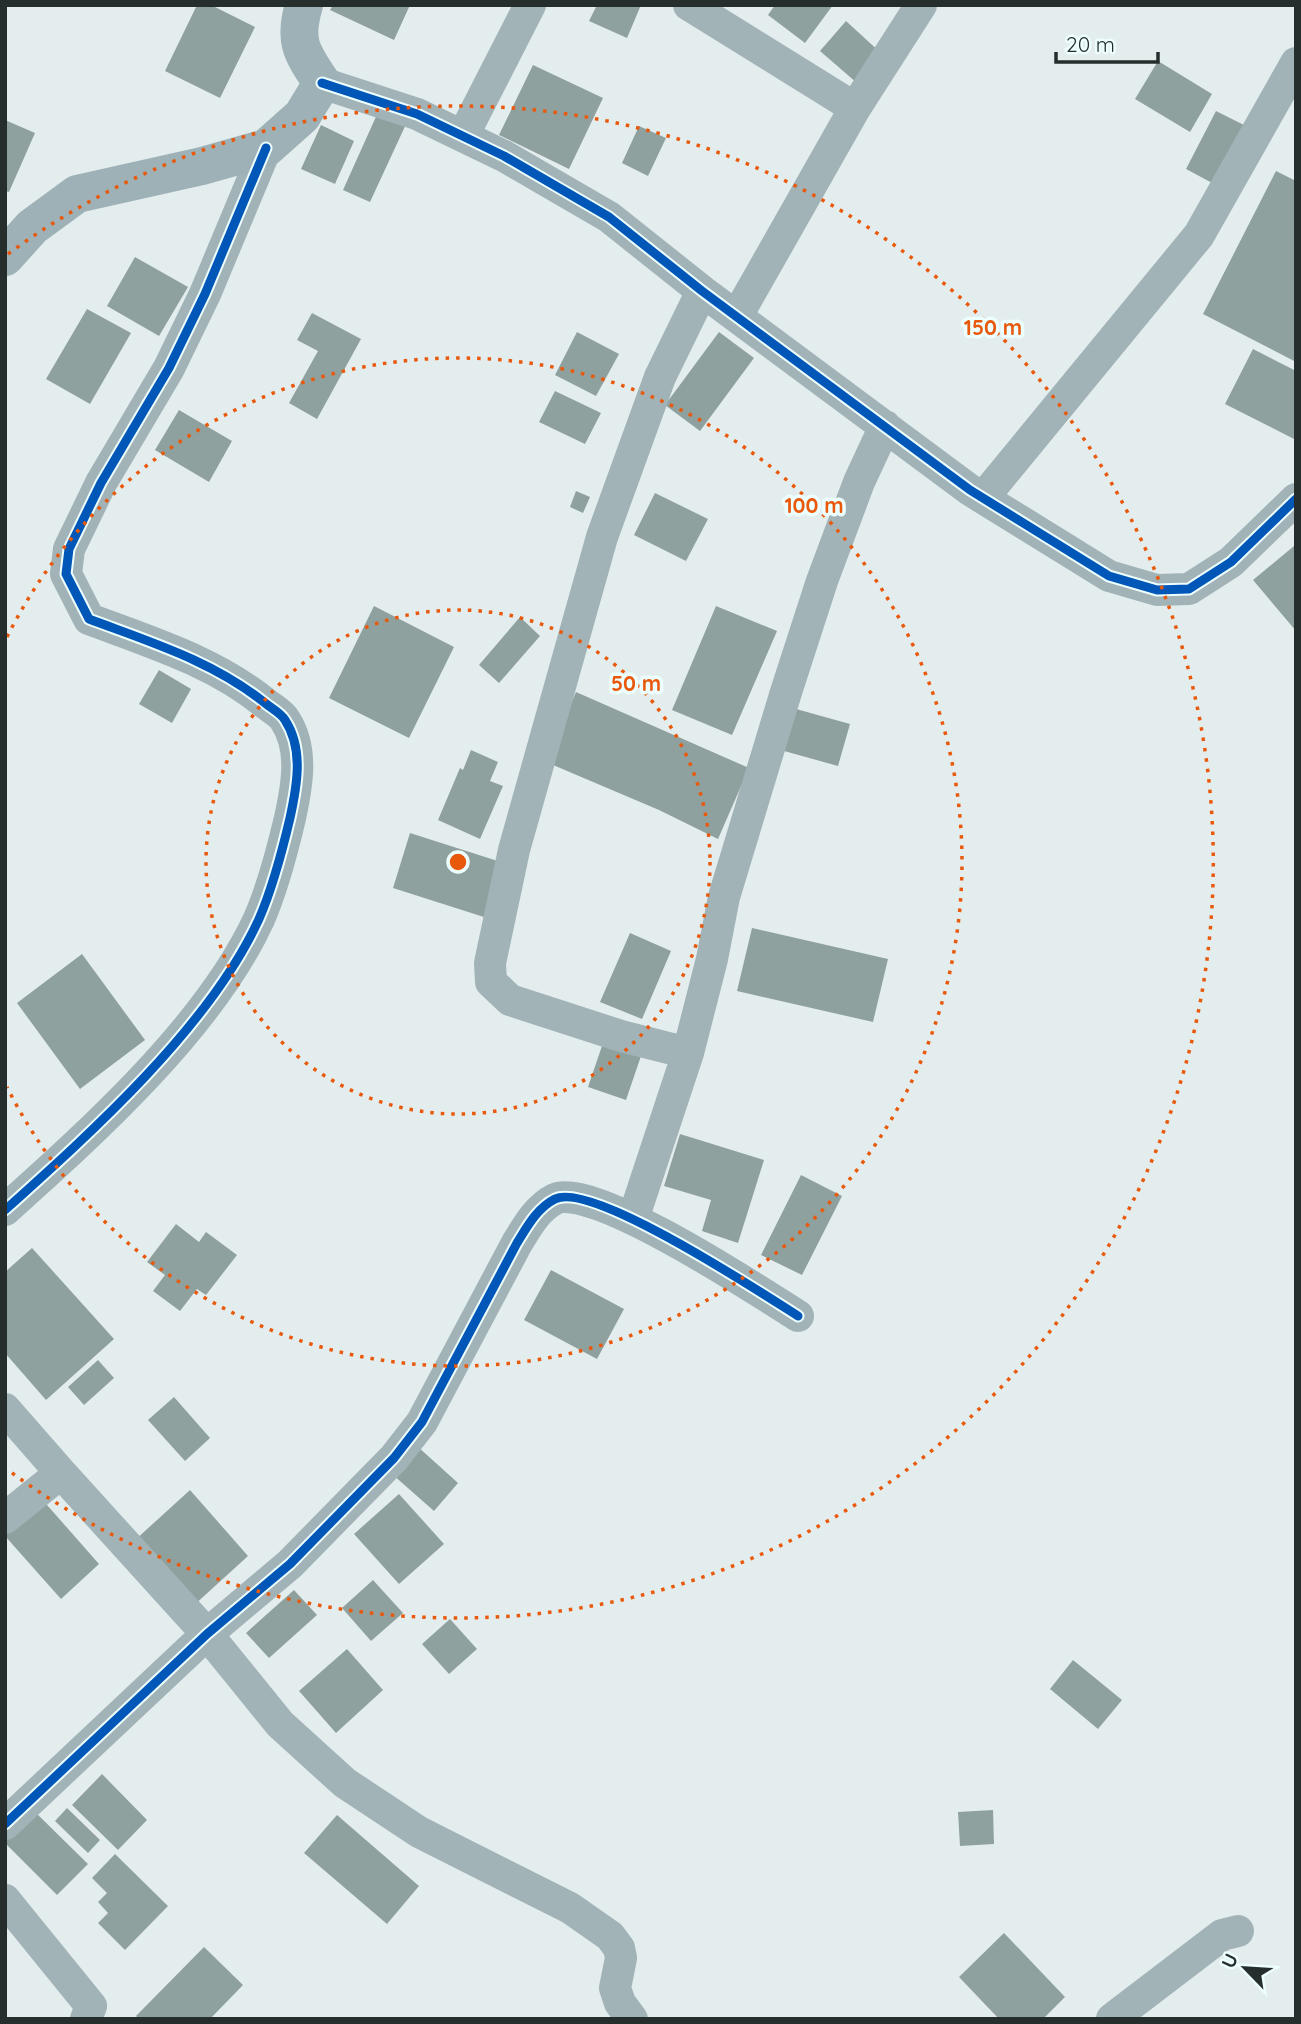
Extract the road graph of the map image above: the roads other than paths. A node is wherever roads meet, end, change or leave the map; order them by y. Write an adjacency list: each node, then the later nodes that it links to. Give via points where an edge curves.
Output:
1 (304, 5): 6 (street, via 298,27 301,50)
2 (530, 5): 8 (street)
3 (689, 5): 7 (street)
4 (921, 5): 7 (street)
5 (1296, 63): 14 (street, via 1199,235)
6 (322, 83): 8 (street, via 417,114); 9 (street, via 302,116)
7 (855, 108): 12 (street)
8 (463, 135): 11 (street, via 609,217)
9 (266, 148): 10 (street, via 77,194 32,227); 17 (street, via 169,368 82,520 69,549 66,574 89,619 203,662 251,691 285,719 298,766 281,858 258,920 224,979 90,1134)
10 (5, 257)
11 (702, 292): 12 (street); 16 (street, via 660,377 602,537 514,850 490,963 491,982 510,1000)
12 (737, 316): 13 (street)
13 (885, 426): 14 (street); 16 (street, via 822,581 749,807)
14 (983, 498): 15 (street, via 1109,576 1157,590 1189,589 1231,562)
15 (1296, 499)
16 (688, 1053): 18 (street)
17 (5, 1210)
18 (633, 1219): 19 (street); 23 (street, via 579,1196 556,1198 535,1215 422,1422 394,1458 290,1564)
19 (798, 1316)
20 (5, 1409): 21 (street)
21 (61, 1473): 22 (street); 23 (street)
22 (5, 1518)
23 (207, 1634): 24 (street); 28 (street, via 280,1724 345,1783 419,1832 570,1908 610,1936 621,1958 615,1988)
24 (5, 1824)
25 (5, 1900): 27 (street)
26 (1238, 1931): 29 (street, via 1222,1935)
27 (95, 2014)
28 (632, 2019)
29 (1112, 2019)

